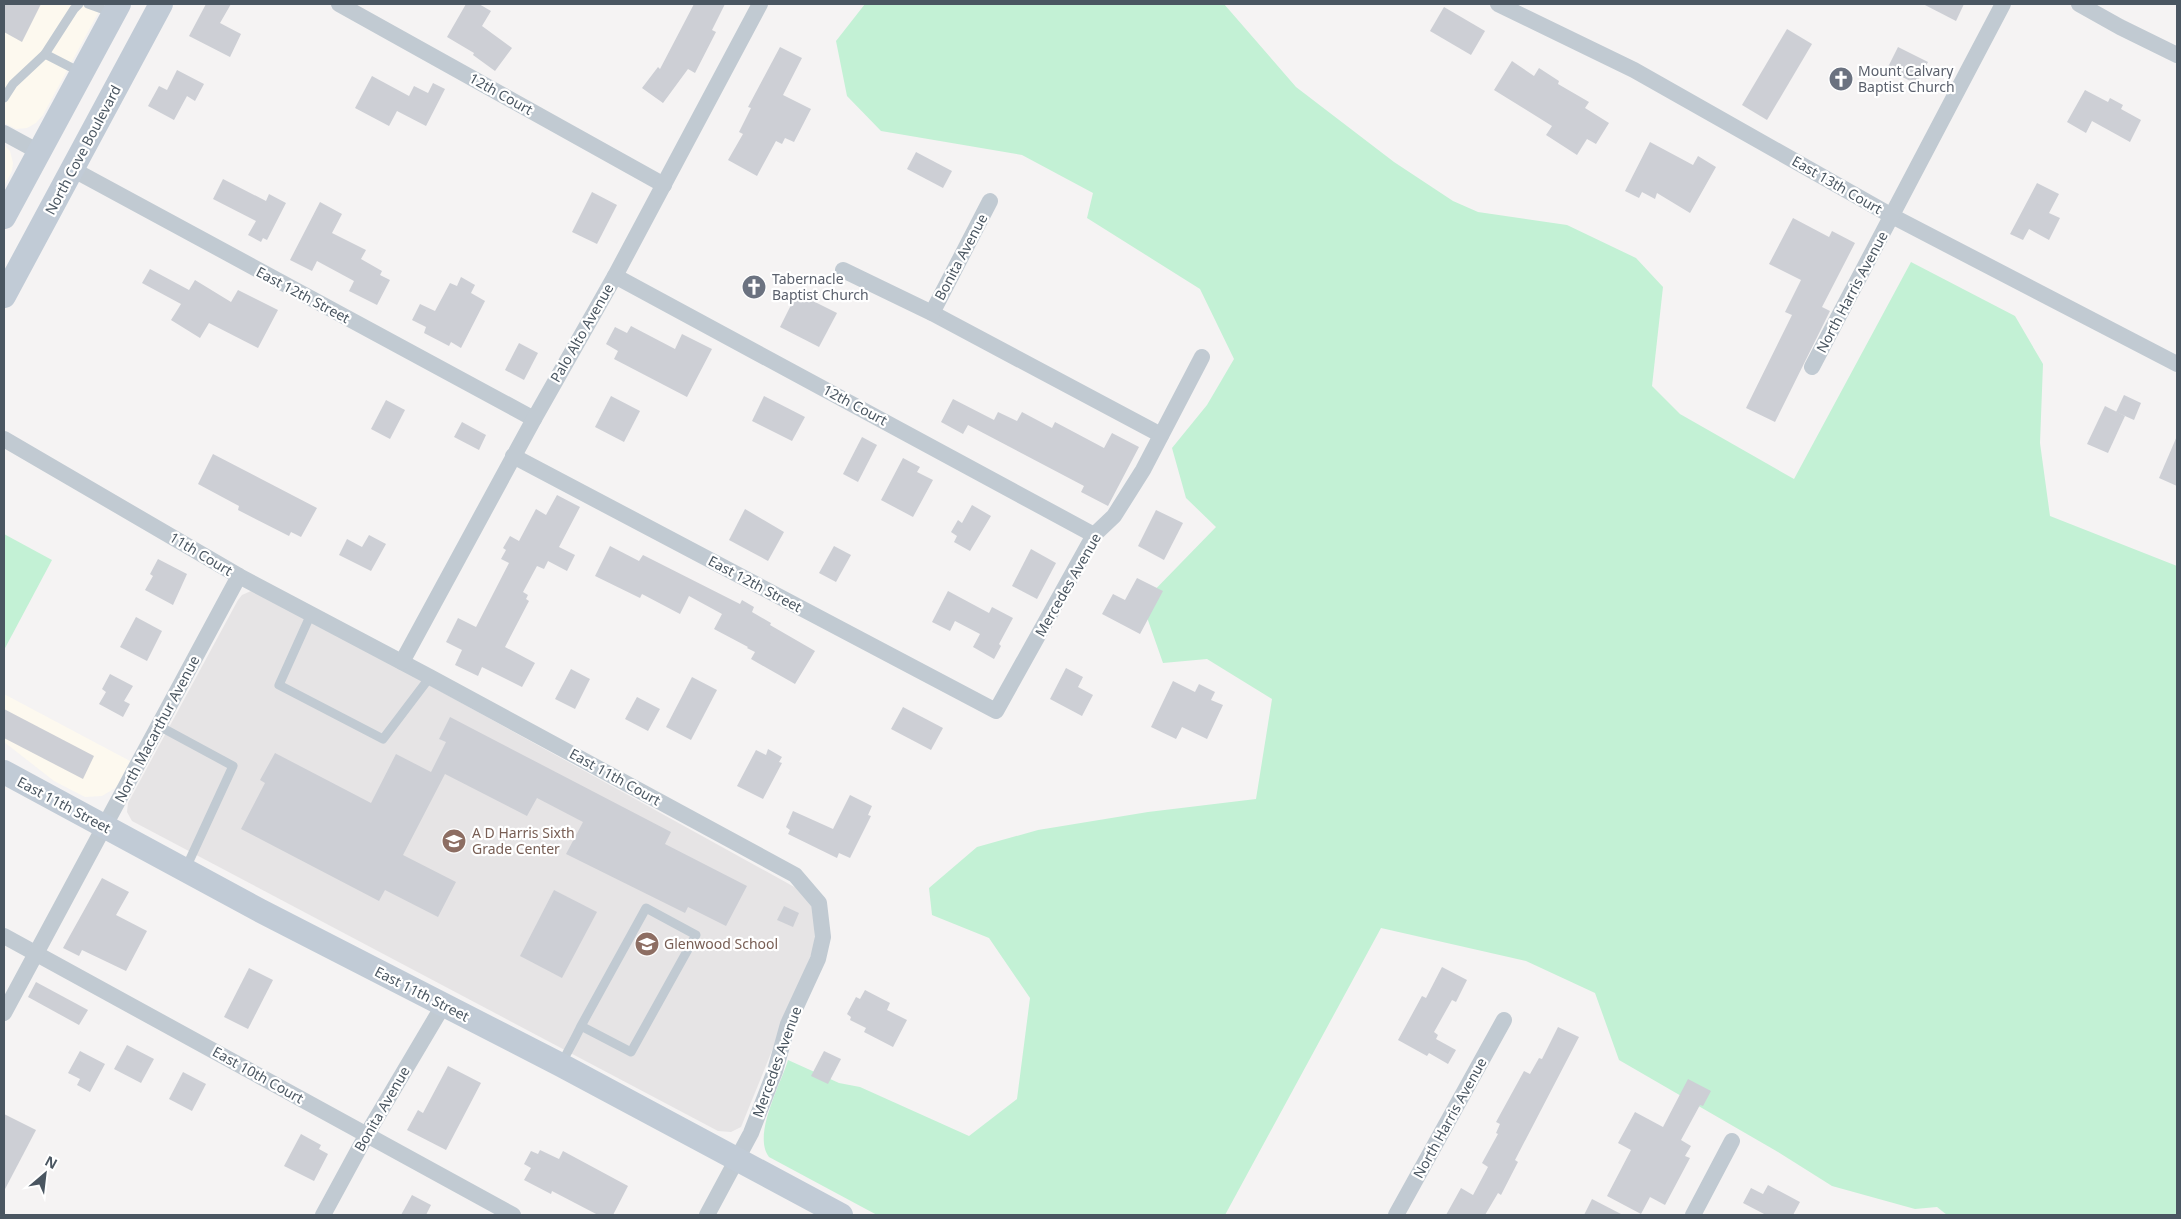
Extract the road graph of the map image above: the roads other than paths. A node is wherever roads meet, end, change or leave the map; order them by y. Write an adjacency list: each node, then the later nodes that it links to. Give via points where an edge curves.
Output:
1 (79, 4): 10 (lane)
2 (88, 4): 9 (lane)
3 (162, 4): 16 (main road, North Cove Boulevard)
4 (339, 4): 17 (street, 12th Court)
5 (760, 4): 17 (street, Palo Alto Avenue)
6 (1498, 4): 19 (street, East 13th Court, via 1634,70)
7 (2003, 4): 19 (street, North Harris Avenue)
8 (2079, 4): 11 (street)
9 (116, 9): 12 (main road)
10 (45, 54): 12 (lane); 13 (lane, via 13,84)
11 (2177, 55)
12 (82, 73): 15 (main road)
13 (4, 98)
14 (4, 133): 15 (street)
15 (39, 152): 20 (main road)
16 (72, 169): 23 (main road, North Cove Boulevard); 28 (street, East 12th Street)
17 (664, 185): 22 (street, Palo Alto Avenue)
18 (990, 201): 24 (street, Bonita Avenue)
19 (1892, 216): 26 (street, East 13th Court); 27 (street, North Harris Avenue)
20 (4, 217)
21 (843, 270): 24 (street)
22 (615, 276): 28 (street, Palo Alto Avenue); 32 (street, 12th Court)
23 (4, 296)
24 (932, 313): 29 (street)
25 (1202, 357): 29 (street, Mercedes Avenue)
26 (2177, 364)
27 (1812, 367)
28 (534, 419): 31 (street, Palo Alto Avenue)
29 (1161, 435): 32 (street, Mercedes Avenue, via 1114,516)
30 (4, 439): 33 (street, 11th Court)
31 (513, 456): 35 (street, Palo Alto Avenue); 37 (street, East 12th Street)
32 (1094, 535): 37 (street, Mercedes Avenue)
33 (239, 576): 34 (street, 11th Court); 38 (street, North Macarthur Avenue)
34 (311, 614): 35 (street, 11th Court); 36 (lane, via 279,685 384,739)
35 (402, 662): 36 (street, East 11th Court)
36 (430, 677): 42 (street, East 11th Court, via 795,875)
37 (996, 712)
38 (159, 726): 40 (street, North Macarthur Avenue); 41 (lane, via 233,766)
39 (4, 772): 40 (main road, East 11th Street)
40 (104, 827): 41 (main road, East 11th Street); 44 (street, North Macarthur Avenue)
41 (184, 870): 45 (main road, East 11th Street)
42 (819, 903): 52 (street, Mercedes Avenue, via 823,938 818,959 788,1024 775,1071)
43 (4, 936): 44 (street, East 10th Court)
44 (36, 954): 46 (street, North Macarthur Avenue); 50 (street, East 10th Court)
45 (444, 1004): 49 (main road, East 11th Street); 50 (street, Bonita Avenue)
46 (4, 1013)
47 (1504, 1020): 57 (street, North Harris Avenue)
48 (581, 1026): 48 (lane, via 646,908 696,935 631,1052); 49 (lane)
49 (561, 1065): 52 (main road, East 11th Street)
50 (367, 1134): 53 (street, Bonita Avenue); 54 (street, East 10th Court)
51 (1732, 1141): 58 (street)
52 (738, 1159): 55 (street, Mercedes Avenue); 56 (main road, East 11th Street)
53 (323, 1215)
54 (513, 1215)
55 (707, 1215)
56 (841, 1215)
57 (1396, 1215)
58 (1692, 1215)

